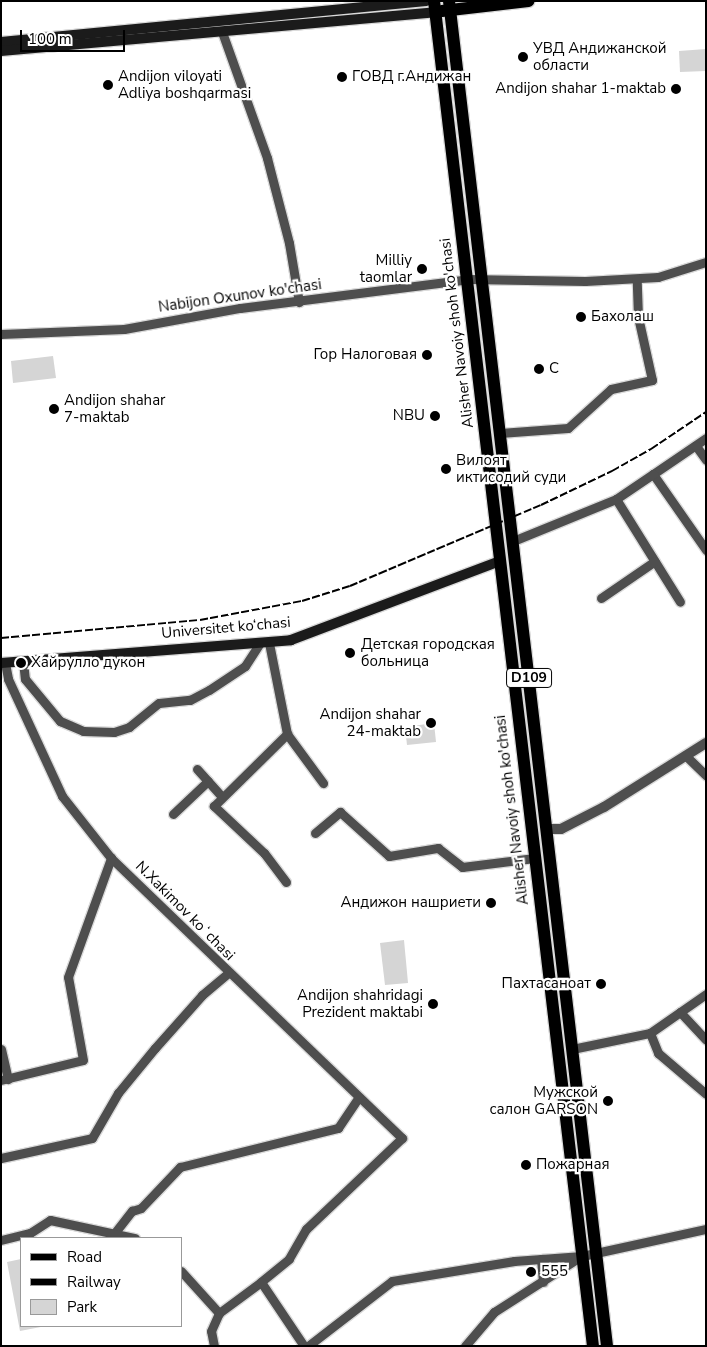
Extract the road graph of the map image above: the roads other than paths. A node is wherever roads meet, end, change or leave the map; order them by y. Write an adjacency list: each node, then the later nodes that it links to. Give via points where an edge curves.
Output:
1 (426, 1): 5 (main road)
2 (528, 1): 3 (main road)
3 (449, 6): 4 (main road); 13 (main road, Alisher Navoiy shoh ko'chasi / D109)
4 (434, 7): 5 (main road); 14 (main road, Alisher Navoiy shoh ko'chasi / D109)
5 (364, 13): 6 (main road)
6 (281, 21): 7 (main road); 8 (main road)
7 (222, 32): 8 (main road); 16 (street, via 267,158 289,243)
8 (128, 36): 10 (main road)
9 (1, 42): 10 (main road)
10 (47, 43): 11 (main road)
11 (1, 51)
12 (706, 262): 15 (street, Nabijon Oxunov ko'chasi, via 658,277)
13 (482, 278): 14 (street, Nabijon Oxunov ko'chasi); 15 (street, Nabijon Oxunov ko'chasi); 18 (main road, Alisher Navoiy shoh ko'chasi / D109)
14 (468, 279): 16 (street, Nabijon Oxunov ko'chasi); 26 (main road, Alisher Navoiy shoh ko'chasi / D109)
15 (637, 279): 18 (street, via 638,317 652,380 612,389 568,428)
16 (299, 302): 17 (street, Nabijon Oxunov ko'chasi, via 240,308 124,329)
17 (1, 334)
18 (500, 433): 24 (main road, Alisher Navoiy shoh ko'chasi / D109)
19 (706, 438): 20 (street)
20 (696, 446): 21 (street); 22 (street)
21 (706, 460)
22 (653, 474): 23 (street); 25 (street)
23 (616, 499): 24 (street); 27 (street)
24 (513, 541): 33 (main road, Alisher Navoiy shoh ko'chasi / D109)
25 (706, 550)
26 (500, 561): 30 (main road, Universitet kо‘chasi, via 354,619 291,640); 34 (main road, Alisher Navoiy shoh ko'chasi / D109)
27 (655, 561): 28 (street); 29 (street)
28 (601, 598)
29 (680, 602)
30 (264, 643): 31 (main road, Universitet kо‘chasi); 31 (street, via 245,666 209,690 190,700 159,703 130,727 114,732 77,730 60,721 26,679); 35 (street)
31 (23, 661): 32 (main road, Universitet kо‘chasi)
32 (3, 663): 47 (street, N.Xakimov koʻchasi, via 62,796)
33 (535, 732): 34 (main road); 44 (main road, Alisher Navoiy shoh ko'chasi / D109)
34 (520, 733): 45 (main road, Alisher Navoiy shoh ko'chasi / D109)
35 (287, 734): 41 (street); 42 (street)
36 (706, 743): 37 (street)
37 (686, 756): 39 (street); 44 (street, via 604,807 560,829)
38 (197, 769): 40 (street)
39 (706, 775)
40 (208, 781): 42 (street); 43 (street)
41 (323, 783)
42 (221, 796): 49 (street, via 214,806 218,812 264,853)
43 (173, 814)
44 (546, 829): 45 (main road); 52 (main road, Alisher Navoiy shoh ko'chasi / D109)
45 (531, 831): 48 (main road, Alisher Navoiy shoh ko'chasi / D109)
46 (315, 834): 48 (street, via 340,812 389,856 438,848 462,867)
47 (111, 858): 50 (street, N.Xakimov koʻchasi); 59 (street, via 68,977 83,1060)
48 (534, 858): 53 (main road, Alisher Navoiy shoh ko'chasi / D109)
49 (286, 882)
50 (228, 973): 61 (street, N.Xakimov koʻchasi, via 264,1003); 64 (street, via 202,994 155,1048 118,1094 92,1138)
51 (706, 994): 54 (street)
52 (566, 995): 53 (main road); 58 (main road, Alisher Navoiy shoh ko'chasi / D109)
53 (551, 997): 63 (main road, Alisher Navoiy shoh ko'chasi / D109)
54 (680, 1012): 55 (street); 56 (street)
55 (650, 1033): 58 (street); 60 (street, via 658,1053)
56 (706, 1040)
57 (1, 1049): 59 (street)
58 (572, 1049): 62 (main road, Alisher Navoiy shoh ko'chasi / D109)
59 (5, 1079)
60 (706, 1094)
61 (359, 1098): 68 (street, via 338,1128 180,1167 141,1208 132,1211); 75 (street, N.Xakimov koʻchasi, via 402,1138 306,1229 289,1259)
62 (584, 1148): 63 (main road); 65 (main road, Alisher Navoiy shoh ko'chasi / D109)
63 (568, 1150): 66 (main road, Alisher Navoiy shoh ko'chasi / D109)
64 (1, 1158)
65 (586, 1170): 66 (main road); 71 (main road, Alisher Navoiy shoh ko'chasi / D109)
66 (571, 1172): 72 (main road, Alisher Navoiy shoh ko'chasi / D109)
67 (706, 1229): 71 (street)
68 (113, 1235): 69 (street); 70 (street, via 50,1220 30,1233)
69 (128, 1237)
70 (1, 1240)
71 (596, 1253): 72 (street); 83 (main road, Alisher Navoiy shoh ko'chasi / D109)
72 (582, 1256): 73 (street); 76 (street); 82 (main road, Alisher Navoiy shoh ko'chasi / D109)
73 (541, 1259): 76 (street); 80 (street, via 440,1271 392,1281)
74 (182, 1271): 77 (street)
75 (261, 1282): 77 (street); 79 (street)
76 (543, 1282): 81 (street, via 494,1312)
77 (219, 1313): 78 (street, via 211,1331)
78 (214, 1346)
79 (304, 1346)
80 (308, 1346)
81 (465, 1346)
82 (593, 1346)
83 (607, 1346)

